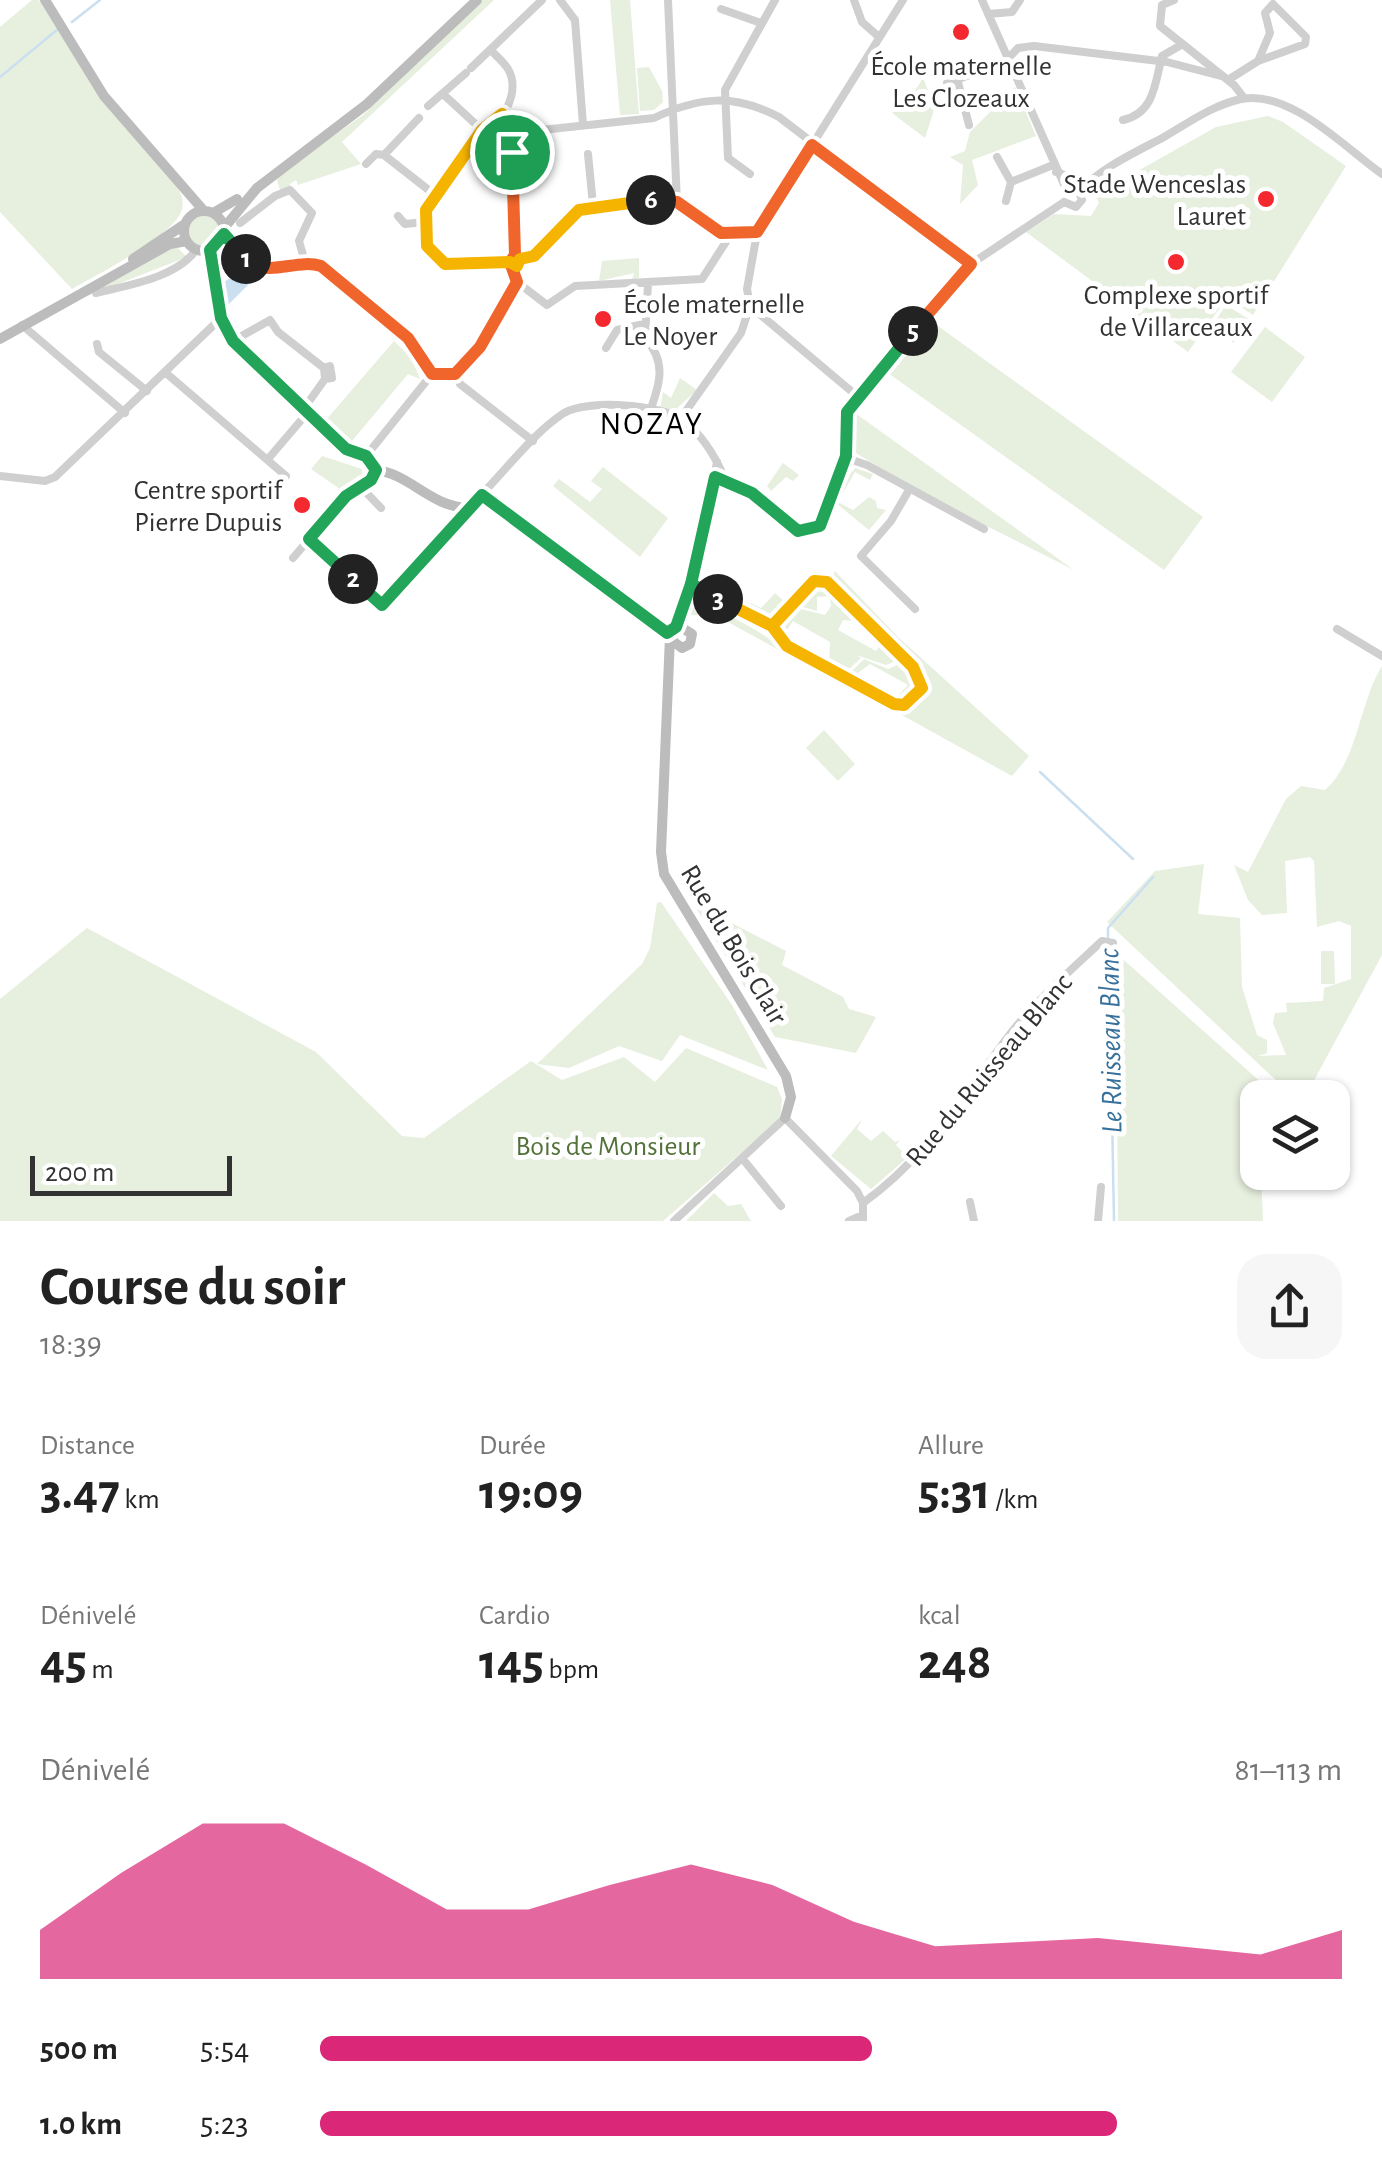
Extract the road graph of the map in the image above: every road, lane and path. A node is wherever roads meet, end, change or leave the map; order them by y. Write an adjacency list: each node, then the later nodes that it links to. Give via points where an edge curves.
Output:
1 (45, 0): 51 (street, via 104,96)
2 (477, 0): 36 (street)
3 (542, 0): 17 (street)
4 (560, 0): 33 (street, via 576,20)
5 (668, 0): 29 (street)
6 (776, 0): 14 (street)
7 (854, 0): 15 (street, via 862,22)
8 (903, 0): 15 (street)
9 (982, 0): 13 (street)
10 (1020, 0): 13 (street, via 1012,12)
11 (1174, 0): 16 (street, via 1162,5 1160,26)
12 (720, 9): 14 (street)
13 (988, 14): 18 (street)
14 (761, 23): 27 (street, via 730,74)
15 (879, 37): 38 (street)
16 (1181, 46): 20 (street); 21 (street, via 1168,56); 22 (street)
17 (491, 50): 25 (street); 30 (street, via 512,80 512,98)
18 (1008, 59): 20 (street, via 1012,51 1034,46); 23 (street); 43 (street)
19 (1258, 61): 19 (street, via 1305,44 1306,37 1273,4 1265,13 1269,40); 22 (street)
20 (1160, 62): 21 (street); 32 (street, via 1150,100)
21 (1176, 64): 22 (street)
22 (1224, 78): 26 (street)
23 (958, 82): 24 (street); 34 (street)
24 (947, 83)
25 (444, 94): 28 (street); 35 (street)
26 (1244, 98): 45 (street, via 1294,110); 49 (street, via 1149,145)
27 (724, 100): 29 (street); 38 (street, via 766,110); 44 (street, via 728,158)
28 (428, 106)
29 (671, 106): 33 (street, via 654,118); 55 (street)
30 (502, 114): 35 (street); 37 (street)
31 (420, 118): 40 (street)
32 (1123, 120)
33 (583, 125): 37 (street)
34 (969, 125)
35 (482, 130): 50 (street)
36 (331, 132): 53 (street); 58 (street, via 226,209)
37 (522, 132): 70 (street, via 512,152)
38 (812, 145): 64 (street); 72 (street)
39 (588, 154): 57 (street)
40 (384, 155): 42 (street); 50 (street)
41 (997, 156): 47 (street)
42 (366, 164)
43 (1055, 168): 46 (street); 47 (street); 48 (street)
44 (750, 174)
45 (1382, 174)
46 (1077, 179)
47 (1011, 182): 54 (street)
48 (1068, 190): 49 (street); 56 (street)
49 (1080, 192): 56 (street, via 1079,205)
50 (436, 195): 61 (street)
51 (191, 196): 58 (street); 60 (street)
52 (274, 196): 53 (street, via 258,192); 62 (street); 71 (street, via 290,190 312,213 300,241)
53 (244, 200): 63 (street)
54 (1006, 201)
55 (677, 202): 57 (street); 65 (street)
56 (1064, 202): 72 (street)
57 (593, 205): 70 (street, via 571,214 534,256)
58 (208, 212): 60 (street); 63 (street)
59 (398, 216): 61 (street, via 405,224)
60 (188, 220): 66 (street); 73 (street)
61 (425, 222): 70 (street, via 427,246 445,264)
62 (240, 223)
63 (224, 231): 67 (street); 68 (street)
64 (757, 232): 65 (street); 77 (street, via 746,290)
65 (730, 234): 75 (street, via 702,278)
66 (186, 241): 69 (street); 73 (street)
67 (214, 248): 68 (street); 69 (street); 79 (street)
68 (235, 248): 71 (street, via 266,269)
69 (196, 250): 76 (street, via 147,280)
70 (515, 260): 74 (street)
71 (305, 262): 88 (street, via 333,274 401,332)
72 (971, 264): 90 (street)
73 (109, 276): 82 (street)
74 (517, 282): 75 (street, via 547,305 575,286); 89 (street, via 480,347)
75 (647, 284): 81 (street)
76 (96, 293)
77 (750, 306): 91 (street); 97 (street, via 741,333)
78 (281, 312): 80 (street)
79 (221, 318): 84 (street); 87 (street)
80 (270, 320): 84 (street); 94 (street, via 324,368)
81 (644, 324): 86 (street, via 617,330); 95 (street, via 645,338 657,350 660,383)
82 (22, 325): 83 (street); 96 (street)
83 (0, 339)
84 (233, 341): 94 (street)
85 (98, 344): 92 (street)
86 (606, 348)
87 (166, 373): 92 (street); 101 (street)
88 (432, 374): 89 (street); 99 (street)
89 (455, 374): 98 (street)
90 (868, 383): 91 (street); 93 (street)
91 (848, 388): 93 (street)
92 (147, 391): 96 (street)
93 (857, 396): 100 (street, via 847,412)
94 (307, 409): 99 (street, via 346,449); 101 (street)
95 (650, 412): 97 (street); 98 (street, via 610,404 566,412)
96 (126, 413): 103 (street, via 45,481)
97 (682, 418): 105 (street, via 717,462)
98 (533, 441): 108 (street)
99 (366, 456): 102 (street)
100 (846, 458): 105 (street, via 824,521 808,532); 107 (street)
101 (268, 459): 104 (street)
102 (376, 470): 106 (street); 110 (street, via 446,507)
103 (0, 476)
104 (286, 476)
105 (720, 477): 114 (street, Rue du Bois Clair)
106 (360, 487): 109 (street); 112 (street)
107 (909, 490): 111 (street); 115 (street, via 861,556)
108 (482, 495): 110 (street); 117 (street)
109 (382, 508)
110 (468, 508): 112 (street, via 382,605)
111 (984, 529)
112 (309, 539): 113 (street)
113 (293, 558)
114 (691, 584): 116 (street); 117 (street, Rue du Bois Clair)
115 (915, 609)
116 (772, 626): 116 (street, via 781,642 894,704 904,705 922,688 913,667 827,582 814,581)
117 (676, 628): 119 (street); 119 (street, Rue du Bois Clair, via 692,641); 121 (street, Rue du Bois Clair)
118 (1336, 629): 120 (street)
119 (679, 648): 121 (street, Rue du Bois Clair)
120 (1382, 656)
121 (670, 670): 123 (street, Rue du Bois Clair, via 664,874 781,1066 791,1097)
122 (1113, 943): 127 (street, Rue du Ruisseau Blanc, via 1102,941 1016,1027 948,1123)
123 (785, 1117): 124 (street); 127 (street)
124 (742, 1158): 128 (street); 130 (street)
125 (1102, 1187): 133 (street)
126 (970, 1202): 132 (street)
127 (863, 1204): 129 (street)
128 (781, 1206)
129 (863, 1218): 131 (street)
130 (674, 1221)
131 (850, 1221)
132 (974, 1221)
133 (1098, 1221)

